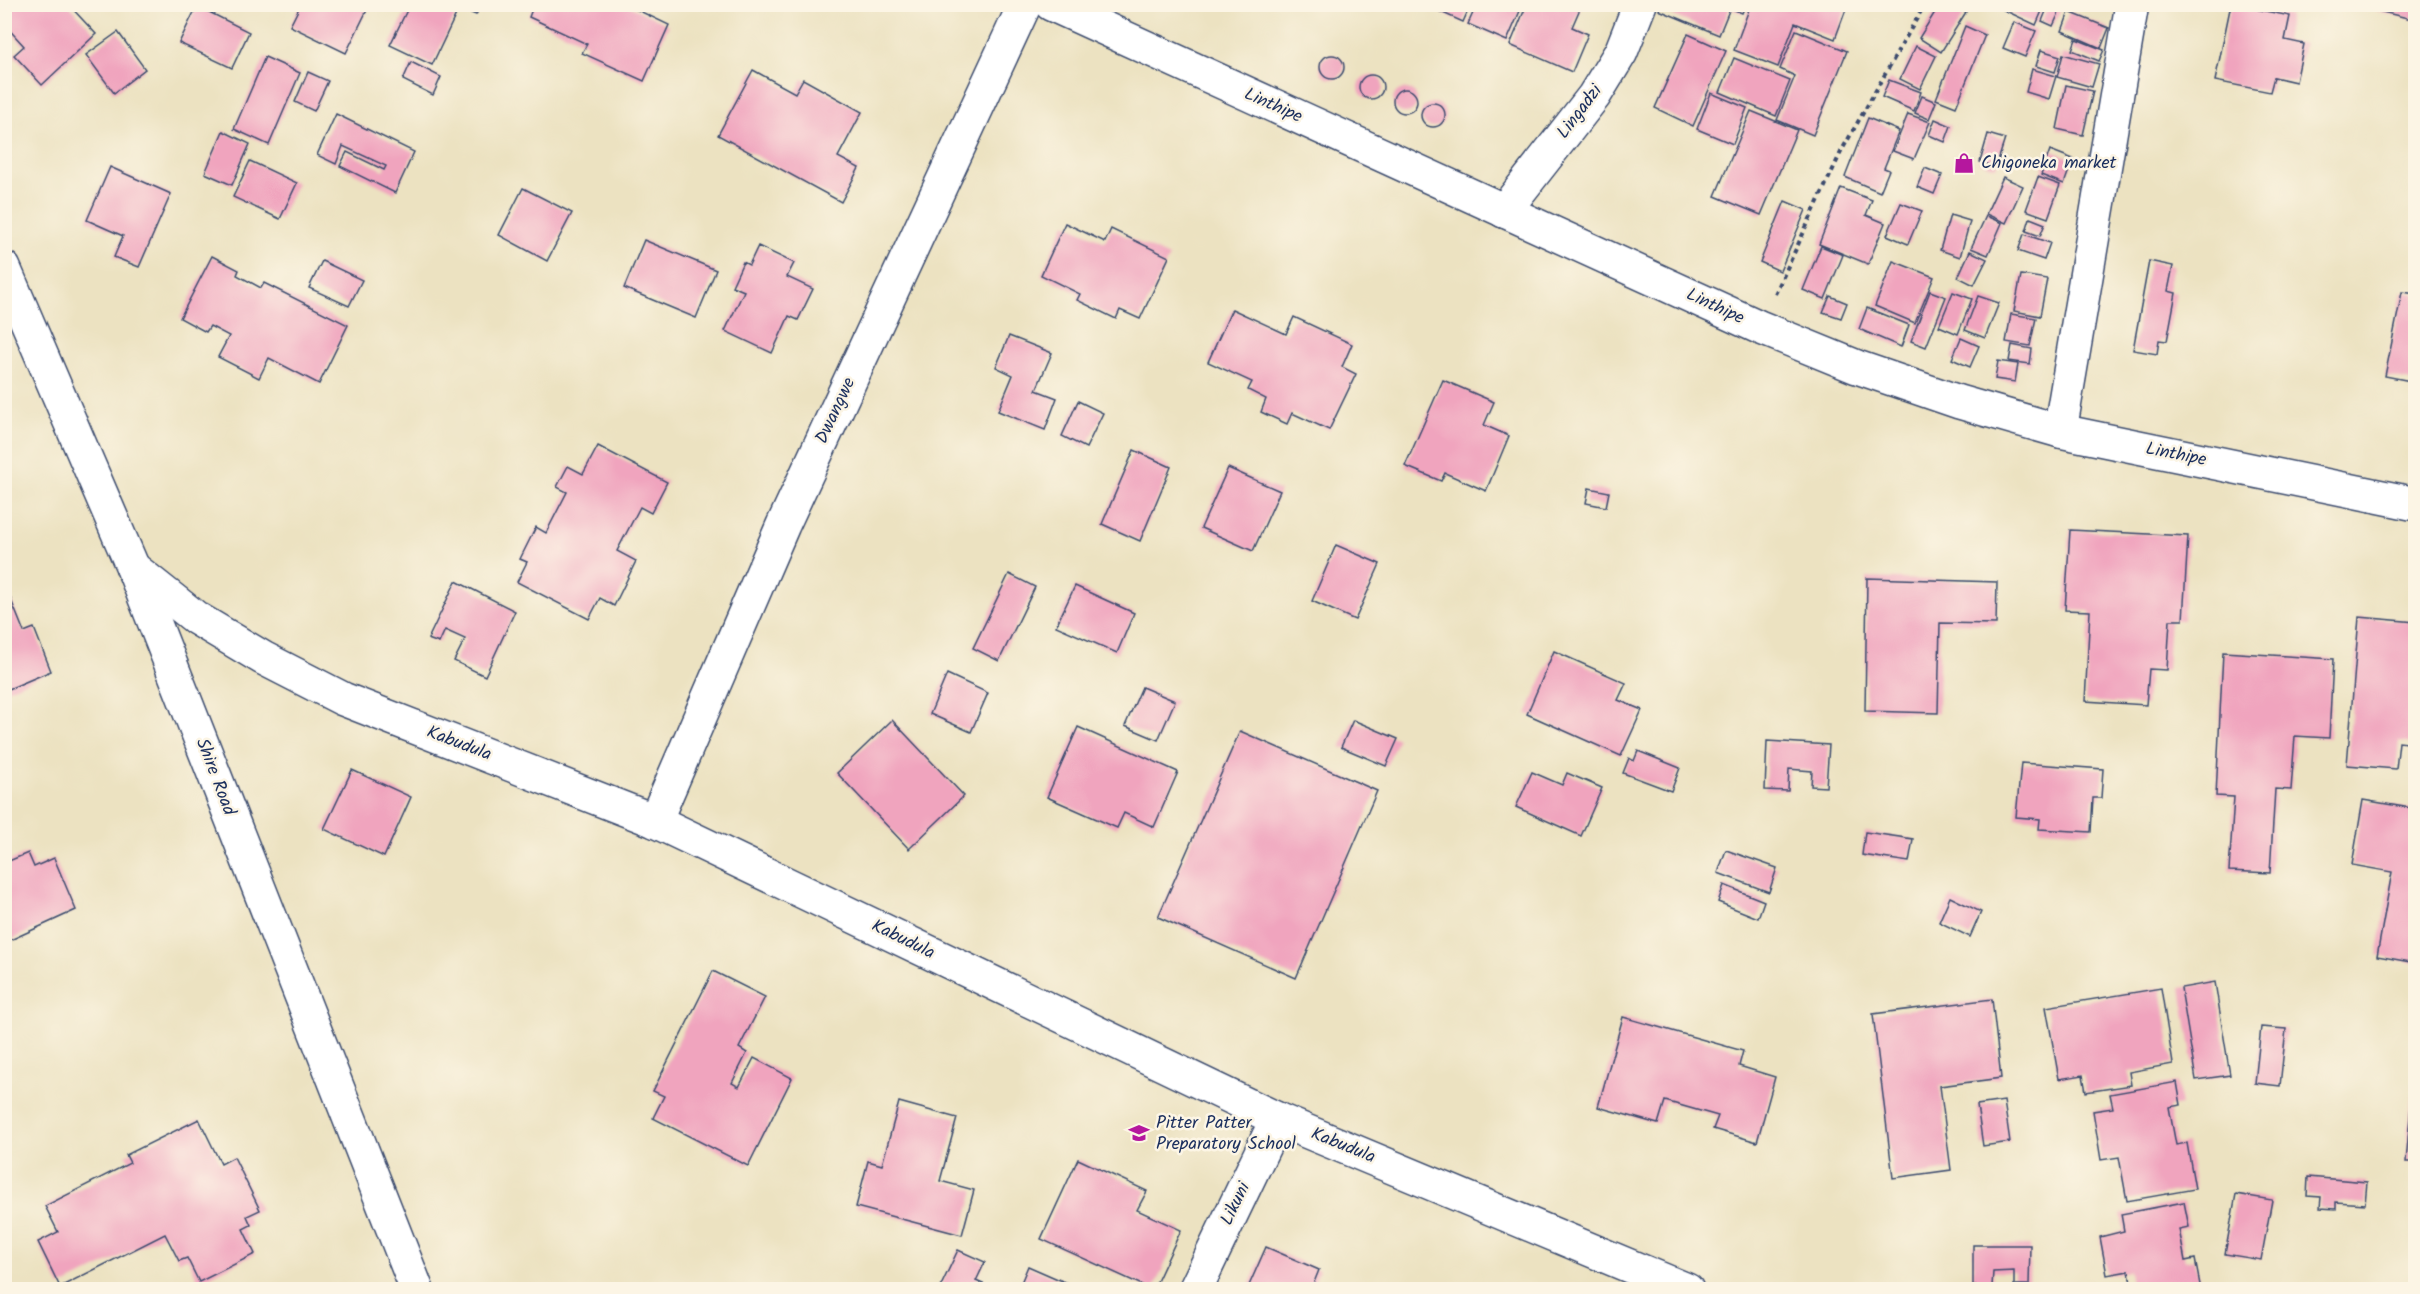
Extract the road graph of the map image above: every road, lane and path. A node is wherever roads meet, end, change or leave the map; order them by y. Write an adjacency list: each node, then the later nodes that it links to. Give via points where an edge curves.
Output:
1 (1025, 4): 12 (street, Dwangwe, via 783,525)
2 (1640, 4): 6 (street, Lingadzi, via 1621,52 1594,96)
3 (1925, 4): 8 (path, via 1842,150)
4 (2132, 4): 9 (street)
5 (1060, 7): 6 (street, Linthipe)
6 (1504, 211): 8 (street, Linthipe)
7 (4, 268): 11 (street, Shire Road)
8 (1759, 327): 9 (street, Linthipe, via 1857,367)
9 (2060, 431): 10 (street, Linthipe)
10 (2415, 504)
11 (133, 568): 12 (street, Kabudula, via 196,618 343,699); 14 (street, Shire Road)
12 (655, 821): 13 (street, Kabudula)
13 (1277, 1119): 15 (street, Likuni); 16 (street, Kabudula)
14 (417, 1290)
15 (1195, 1290)
16 (1687, 1290)

